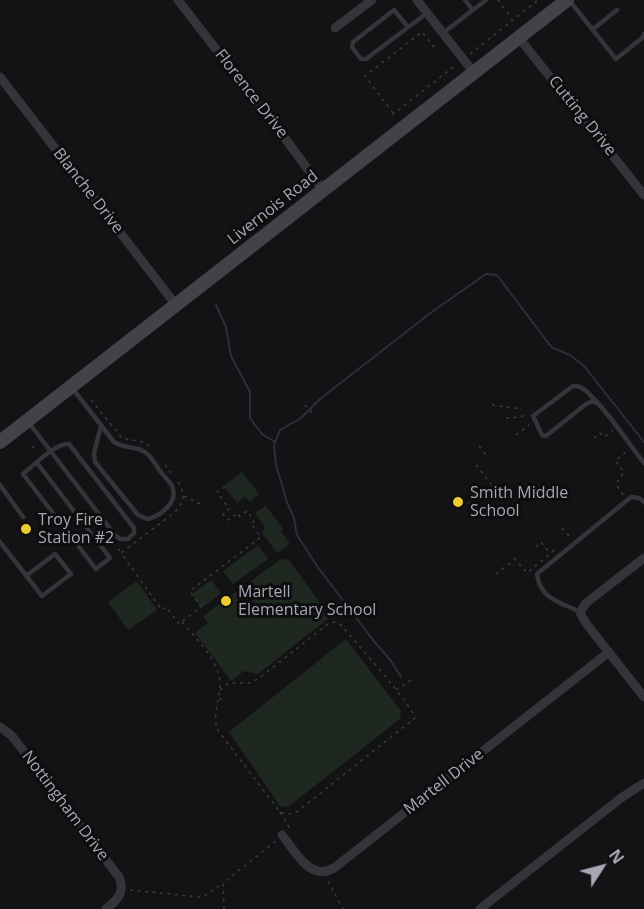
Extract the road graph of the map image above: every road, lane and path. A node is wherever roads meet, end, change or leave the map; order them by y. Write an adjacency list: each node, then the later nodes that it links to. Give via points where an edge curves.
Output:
1 (178, 0): 24 (street, Florence Drive)
2 (372, 0): 14 (street)
3 (417, 0): 11 (street)
4 (465, 0): 9 (lane)
5 (486, 0): 9 (lane)
6 (498, 0): 12 (path)
7 (538, 0): 12 (path)
8 (568, 0): 15 (lane); 18 (main road, Livernois Road)
9 (473, 10): 16 (lane)
10 (617, 10): 15 (lane)
11 (427, 13): 13 (lane); 16 (street)
12 (513, 20): 20 (path)
13 (408, 27): 13 (lane, via 366,59 361,59 352,47 353,42 394,10)
14 (335, 28)
15 (593, 29): 17 (lane, via 616,59)
16 (442, 33): 22 (street)
17 (644, 34)
18 (519, 38): 22 (main road, Livernois Road); 25 (street, Cutting Drive)
19 (432, 49): 21 (path, via 422,32 365,76 393,114)
20 (467, 57)
21 (460, 63)
22 (474, 73): 24 (main road, Livernois Road)
23 (0, 78): 26 (street, Blanche Drive)
24 (323, 190): 26 (main road, Livernois Road)
25 (644, 195)
26 (176, 305): 27 (main road, Livernois Road)
27 (71, 387): 36 (main road, Livernois Road); 37 (lane)
28 (92, 399): 47 (path, via 122,438 143,442)
29 (596, 403): 29 (lane, via 586,404 546,436 533,416 573,386 585,390); 39 (lane)
30 (305, 405): 33 (path)
31 (492, 405): 32 (path)
32 (522, 409)
33 (315, 416)
34 (521, 417): 35 (path)
35 (506, 418)
36 (28, 421): 42 (main road, Livernois Road); 46 (lane)
37 (101, 426): 37 (lane, via 95,462 138,515 155,517 171,503 172,486 146,453 123,448)
38 (527, 426): 40 (path)
39 (616, 428): 41 (path, via 604,437 600,433); 45 (lane)
40 (516, 435)
41 (594, 438)
42 (0, 442)
43 (32, 446): 48 (path)
44 (479, 446): 49 (path)
45 (632, 448): 52 (lane); 59 (path, via 615,461 624,472 616,484)
46 (51, 452): 46 (lane, via 116,535 124,540 132,536 134,528 69,444 61,444); 51 (lane)
47 (155, 453)
48 (40, 454)
49 (487, 456)
50 (162, 461): 57 (path, via 180,485)
51 (37, 463): 51 (lane, via 22,474 96,569 110,558)
52 (644, 463)
53 (476, 465): 55 (path)
54 (0, 485): 63 (lane)
55 (492, 485): 58 (path); 62 (path, via 469,503)
56 (225, 487): 74 (path, via 217,492 229,509 223,514 228,520 247,511 261,537 190,591 201,607)
57 (183, 496): 61 (path); 74 (path, via 175,512 122,553 162,610 166,607 179,624)
58 (500, 496)
59 (624, 496)
60 (644, 502): 73 (lane, via 631,497 537,573 542,590)
61 (200, 504)
62 (480, 515)
63 (23, 517)
64 (562, 528): 65 (path)
65 (570, 538)
66 (0, 542): 72 (lane)
67 (536, 547): 68 (path, via 542,542)
68 (550, 554)
69 (644, 558): 73 (street, via 586,603)
70 (529, 572): 71 (path, via 524,572 514,558)
71 (496, 574)
72 (26, 576): 72 (lane, via 42,596 71,574 55,554)
73 (580, 612): 75 (street)
74 (182, 622): 78 (path, via 215,666)
75 (609, 652): 79 (street); 85 (street, Martell Drive, via 326,873 310,869)
76 (411, 680): 77 (path)
77 (395, 690): 78 (path, via 335,622 258,679 229,683); 84 (path, via 413,712 414,720 298,811 289,815)
78 (219, 691): 80 (path)
79 (644, 697)
80 (218, 698): 81 (path); 84 (path, via 217,729)
81 (227, 700)
82 (0, 727): 89 (street, Nottingham Drive, via 15,740 119,877 122,889 118,899)
83 (644, 783): 92 (street)
84 (280, 812): 85 (path)
85 (284, 834): 86 (path)
86 (223, 883): 88 (path, via 201,897); 90 (path)
87 (329, 884): 91 (path)
88 (136, 891)
89 (106, 909)
90 (224, 909)
91 (344, 909)
92 (480, 909)

